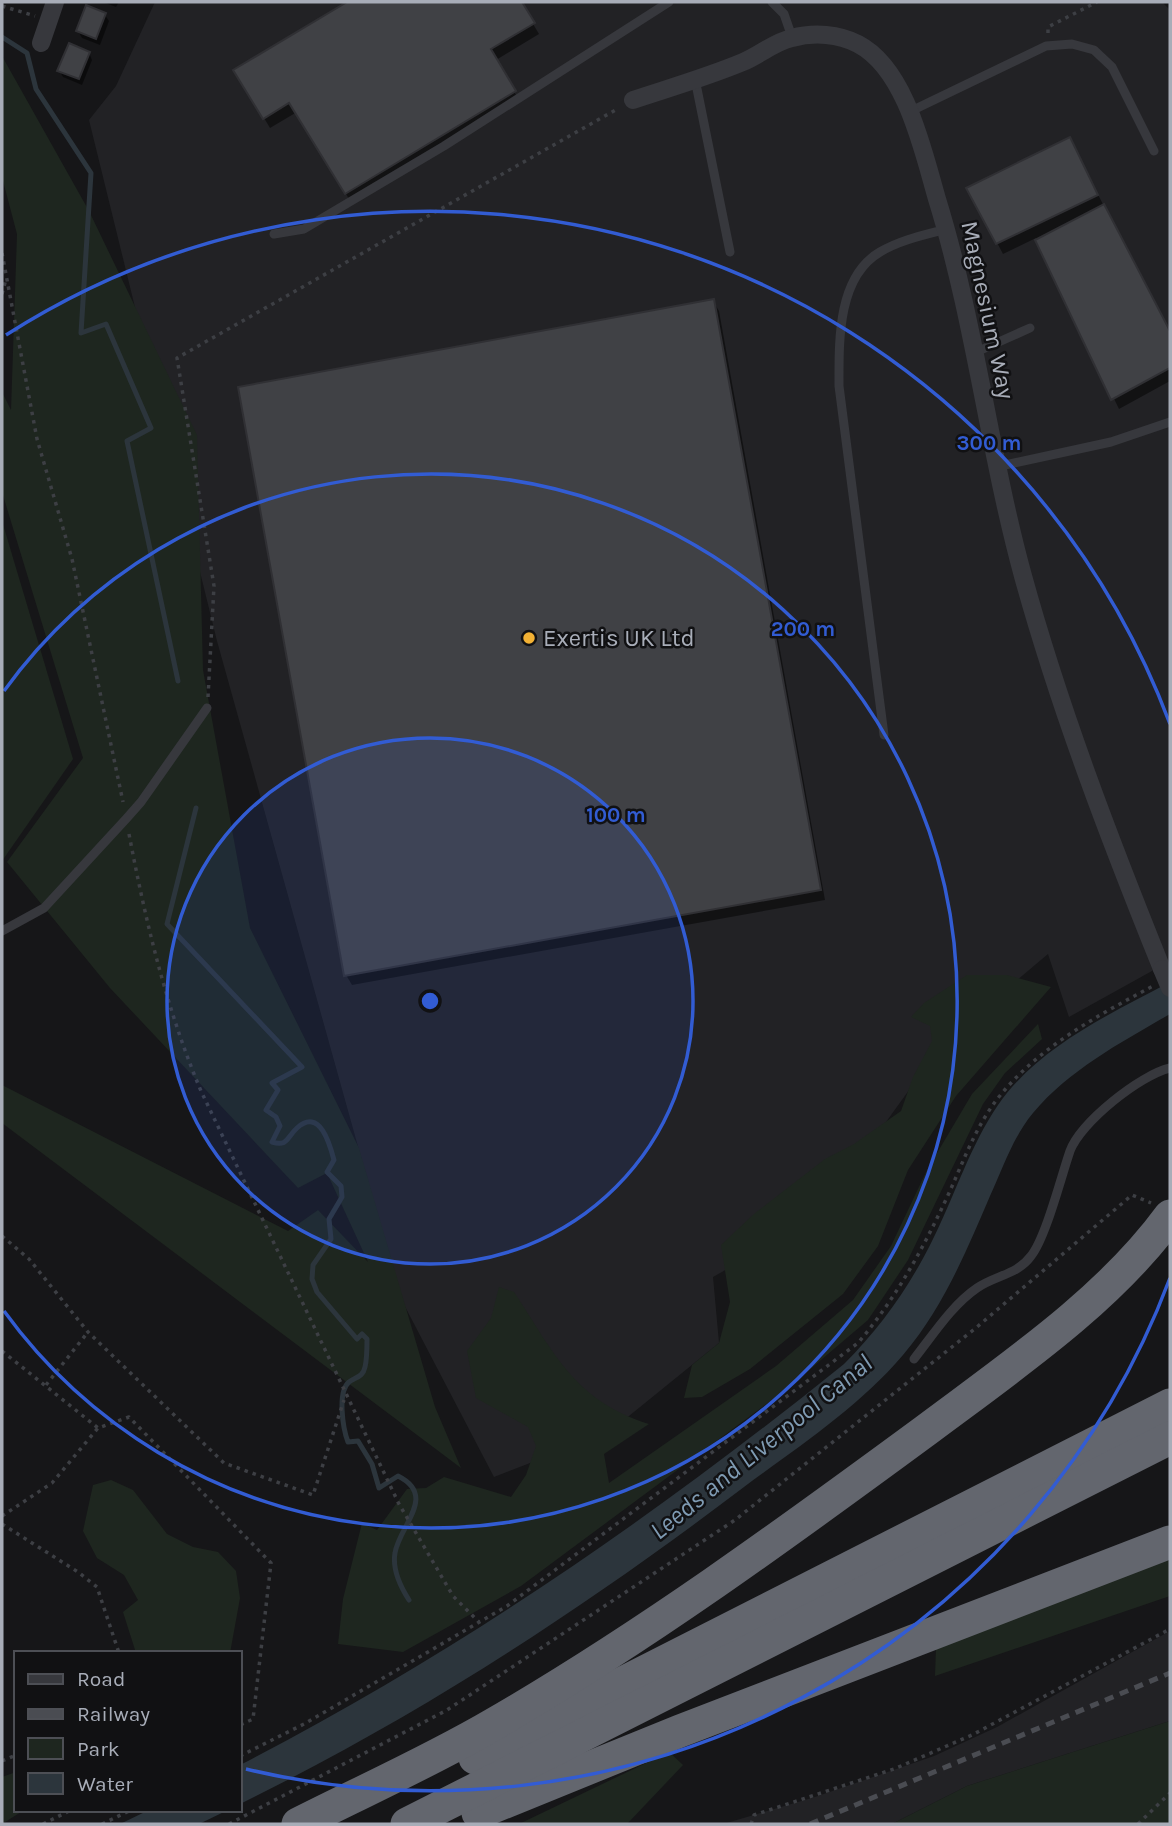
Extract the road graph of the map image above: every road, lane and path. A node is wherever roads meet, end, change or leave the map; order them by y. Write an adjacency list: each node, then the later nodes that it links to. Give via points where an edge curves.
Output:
1 (55, 2): 6 (street)
2 (669, 2): 15 (lane, via 304,229)
3 (772, 2): 7 (lane, via 784,14)
4 (1097, 2): 9 (path, via 1048,27)
5 (2, 6): 6 (path)
6 (47, 19): 8 (street)
7 (792, 37): 10 (street, Magnesium Way, via 747,61); 12 (street, Magnesium Way, via 827,34 860,45 888,72)
8 (41, 43)
9 (1046, 46): 12 (lane); 13 (lane, via 1072,44 1094,50 1112,67)
10 (695, 79): 11 (street, Magnesium Way); 16 (lane)
11 (633, 100): 24 (path, via 177,358 214,586)
12 (909, 112): 14 (street, Magnesium Way)
13 (1154, 151)
14 (947, 229): 21 (street, Magnesium Way); 25 (lane, via 878,252 862,268 850,285 839,342 839,386)
15 (274, 234)
16 (730, 252)
17 (2, 253): 18 (path)
18 (6, 277): 19 (path); 26 (path, via 37,439 72,559)
19 (2, 293)
20 (1030, 328): 21 (lane)
21 (972, 354): 23 (street, Magnesium Way)
22 (1170, 422): 23 (lane, via 1111,442)
23 (996, 467): 28 (street, Magnesium Way, via 1060,699)
24 (207, 708): 26 (lane)
25 (884, 735)
26 (126, 819): 27 (lane, via 44,908); 43 (path, via 148,934 178,1037 201,1091 399,1504 453,1595)
27 (2, 931)
28 (1164, 980): 43 (path, via 1052,1046 1029,1063 1003,1093 985,1117 898,1293 858,1343 507,1606)
29 (1170, 1068): 34 (lane, via 1135,1083 1103,1111 1072,1147 1033,1253 1019,1269 979,1287 960,1303)
30 (1163, 1218): 53 (path, via 1132,1195 977,1327 736,1520 447,1710); 54 (highway, via 1104,1291 812,1514 660,1620 493,1724)
31 (2, 1236): 32 (path, via 29,1259)
32 (88, 1332): 35 (path); 36 (path, via 224,1463 313,1495)
33 (2, 1350): 35 (path)
34 (914, 1359)
35 (45, 1386): 38 (path)
36 (344, 1400)
37 (1170, 1405): 55 (highway)
38 (98, 1428): 40 (path, via 52,1483); 46 (path, via 129,1417 271,1563 253,1719)
39 (1170, 1438): 56 (highway)
40 (2, 1516)
41 (2, 1524): 45 (path, via 97,1587)
42 (1170, 1542): 57 (highway, via 556,1779)
43 (479, 1622): 47 (path)
44 (1170, 1629): 58 (path, via 972,1735 894,1769 754,1815)
45 (118, 1651)
46 (242, 1724)
47 (242, 1755)
48 (1170, 1793): 59 (path)
49 (67, 1812): 51 (path)
50 (127, 1812): 52 (path)
51 (43, 1824)
52 (102, 1824)
53 (229, 1824)
54 (298, 1824)
55 (341, 1824)
56 (407, 1824)
57 (454, 1824)
58 (751, 1824)
59 (1138, 1824)

